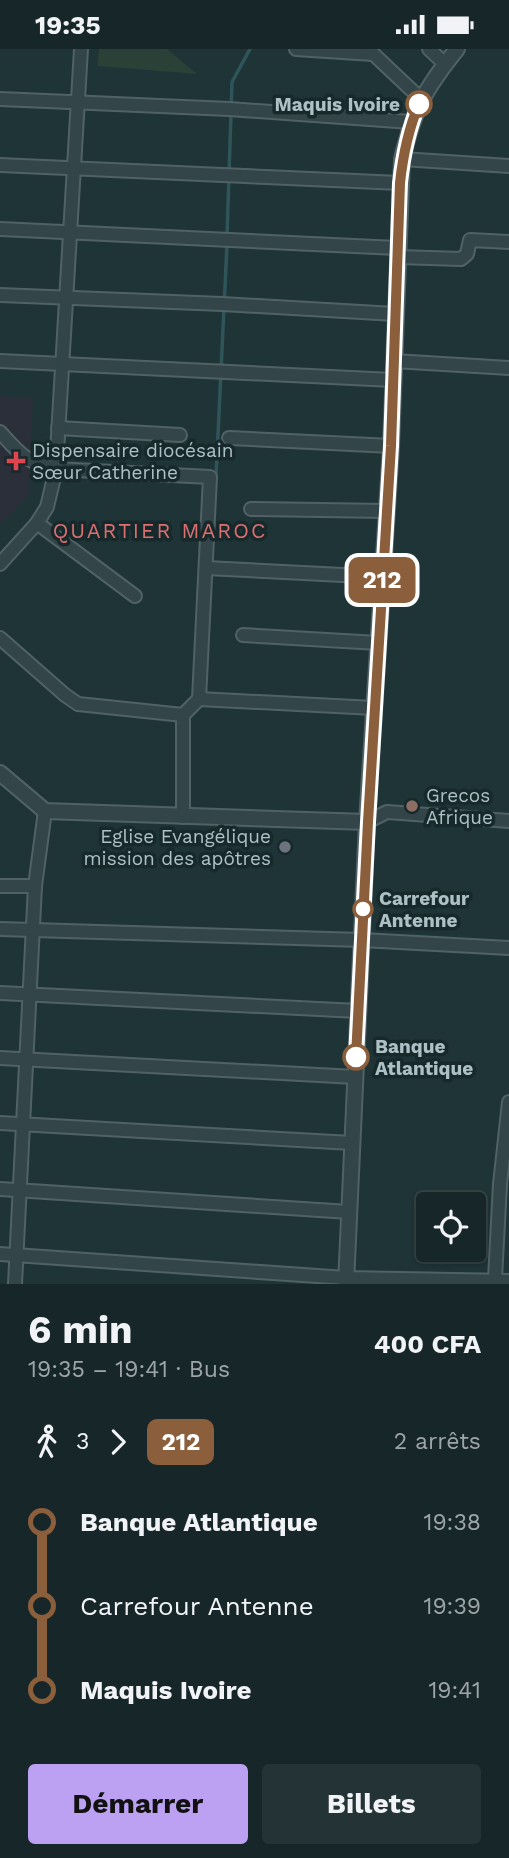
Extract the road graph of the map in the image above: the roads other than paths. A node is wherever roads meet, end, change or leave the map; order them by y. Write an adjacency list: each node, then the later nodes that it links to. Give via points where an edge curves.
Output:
1 (81, 49): 9 (street)
2 (296, 49): 5 (street)
3 (429, 49): 6 (street)
4 (457, 49): 6 (street)
5 (371, 52): 8 (street)
6 (445, 64): 8 (street)
7 (0, 99): 9 (street)
8 (421, 99): 10 (street)
9 (79, 102): 10 (street); 14 (street)
10 (411, 122): 11 (street)
11 (402, 159): 12 (street); 15 (street)
12 (506, 163)
13 (0, 165): 14 (street)
14 (74, 167): 15 (street); 17 (street)
15 (400, 183): 19 (street)
16 (0, 229): 17 (street)
17 (70, 232): 19 (street); 21 (street)
18 (509, 242): 19 (street, via 470,240 467,254 461,258)
19 (398, 252): 22 (street)
20 (0, 295): 21 (street)
21 (65, 298): 22 (street); 25 (street)
22 (395, 314): 23 (street)
23 (394, 361): 26 (street); 27 (street)
24 (0, 362): 25 (street)
25 (62, 365): 27 (street); 28 (street)
26 (509, 368)
27 (393, 380): 32 (street)
28 (58, 428): 30 (street); 33 (street)
29 (0, 432): 33 (street, via 23,457)
30 (180, 435)
31 (229, 439): 32 (street)
32 (391, 446): 35 (street)
33 (56, 469): 36 (street, via 51,498); 38 (street, via 210,477)
34 (251, 509): 35 (street)
35 (387, 510): 39 (street)
36 (37, 523): 37 (street); 40 (street)
37 (0, 564)
38 (206, 568): 39 (street); 44 (street)
39 (382, 577): 43 (street)
40 (135, 596)
41 (243, 635): 43 (street)
42 (0, 638): 46 (street, via 78,704)
43 (378, 643): 45 (street)
44 (199, 699): 45 (street); 46 (street)
45 (374, 708): 51 (street)
46 (183, 715): 49 (street)
47 (0, 773): 48 (street)
48 (45, 811): 49 (street); 53 (street)
49 (183, 817): 51 (street)
50 (509, 821): 51 (street, via 387,812)
51 (368, 822): 56 (street)
52 (0, 886): 53 (street)
53 (35, 886): 55 (street)
54 (0, 929): 55 (street)
55 (34, 931): 56 (street); 59 (street)
56 (362, 940): 57 (street); 60 (street)
57 (509, 948)
58 (0, 993): 59 (street)
59 (29, 995): 60 (street); 62 (street)
60 (358, 1011): 63 (street)
61 (0, 1058): 62 (street)
62 (26, 1060): 63 (street); 66 (street)
63 (355, 1077): 67 (street)
64 (509, 1102): 68 (street)
65 (0, 1123): 66 (street)
66 (24, 1124): 67 (street); 70 (street)
67 (352, 1143): 71 (street)
68 (505, 1163): 74 (street)
69 (0, 1189): 70 (street)
70 (21, 1190): 71 (street); 73 (street)
71 (349, 1212): 75 (street)
72 (0, 1254): 73 (street)
73 (17, 1255): 75 (street); 77 (street)
74 (495, 1279): 75 (street); 76 (street)
75 (346, 1281)
76 (509, 1281)
77 (15, 1284)

